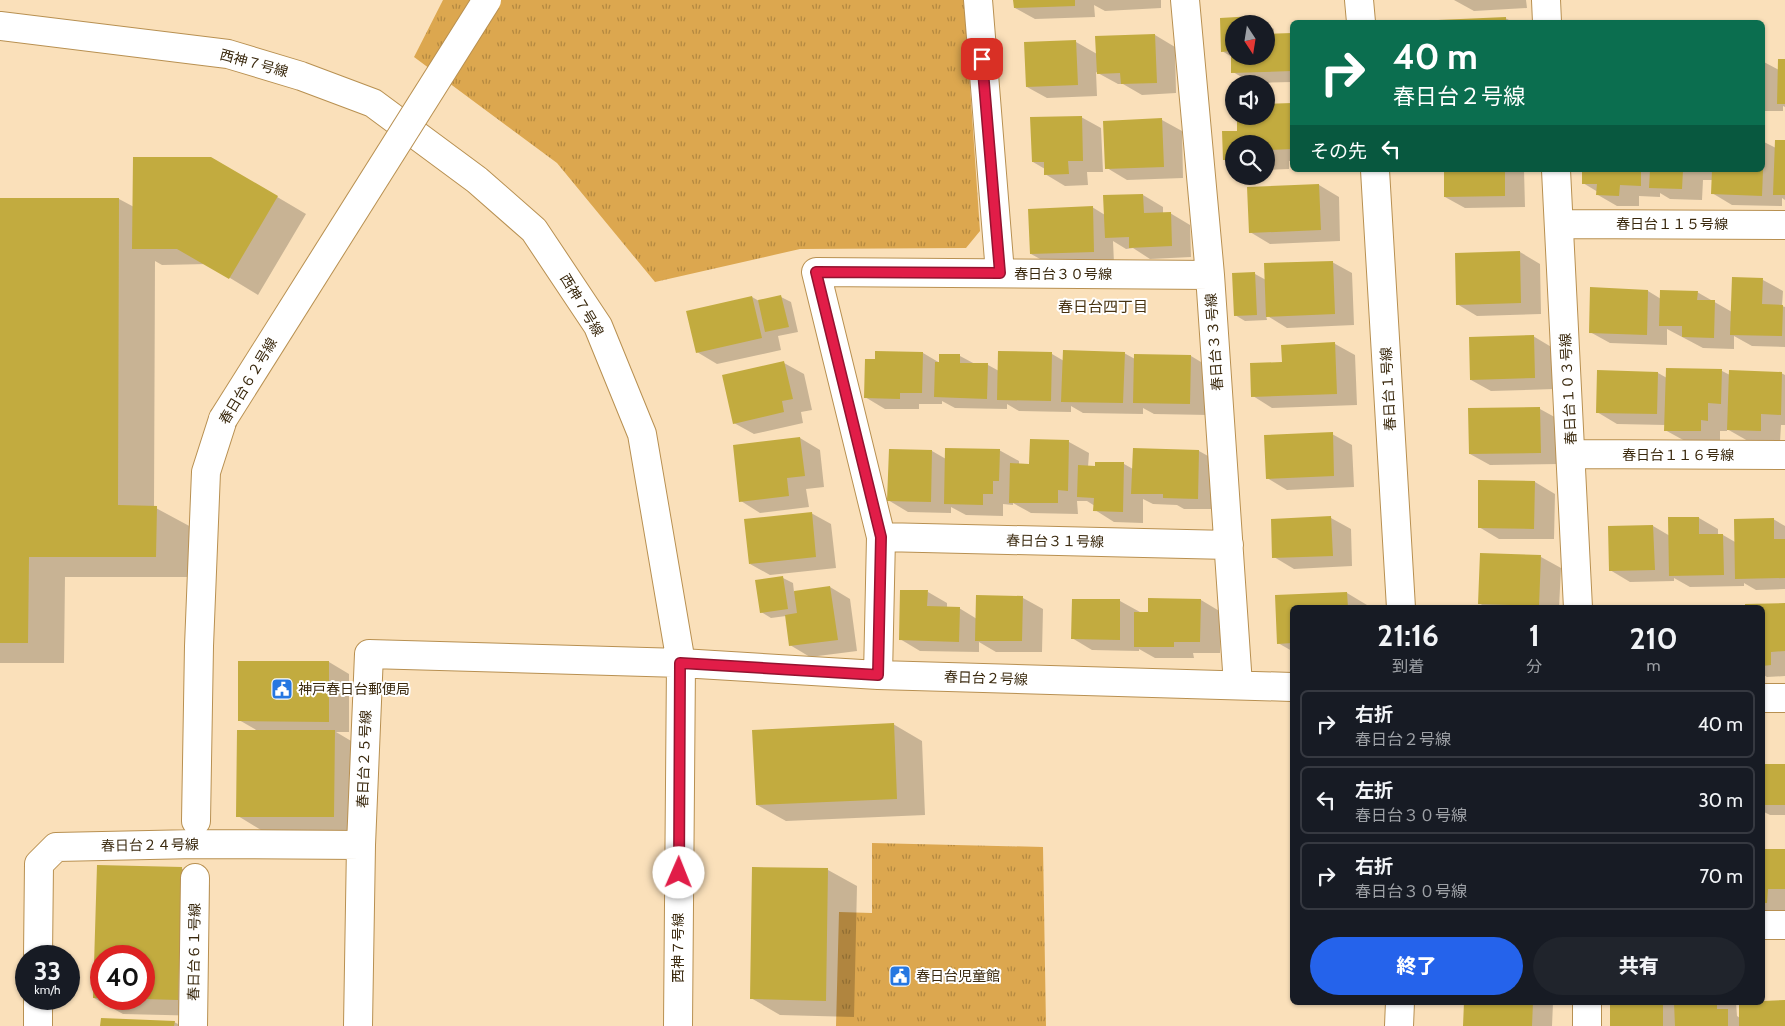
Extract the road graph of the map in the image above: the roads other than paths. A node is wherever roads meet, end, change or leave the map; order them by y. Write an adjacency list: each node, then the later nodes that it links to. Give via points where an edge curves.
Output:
1 (487, 0): 27 (street, 春日台６２号線, bridge, via 223,419 206,472)
2 (978, 0): 13 (street)
3 (1185, 0): 14 (street, 春日台３３号線)
4 (1359, 0): 6 (street)
5 (1546, 0): 7 (street)
6 (1361, 20)
7 (1547, 20)
8 (0, 26): 21 (street, 西神７号線, via 228,54 301,76 364,100 374,104 477,180 534,230 598,326 642,434)
9 (1375, 172): 19 (street, 春日台１号線)
10 (1556, 172): 11 (street, 春日台１０３号線)
11 (1560, 224): 12 (street, 春日台１１５号線); 15 (street, 春日台１０３号線)
12 (1785, 225)
13 (1000, 273): 14 (street, 春日台３０号線); 17 (street, 春日台３０号線, via 816,272)
14 (1210, 275): 18 (street, 春日台３３号線)
15 (1571, 454): 16 (street, 春日台１１６号線); 20 (street, 春日台１０３号線)
16 (1785, 455)
17 (881, 537): 18 (street, 春日台３１号線); 22 (street, 春日台３０号線)
18 (1229, 545): 23 (street, 春日台３３号線)
19 (1401, 605)
20 (1578, 605)
21 (680, 663): 22 (street, 春日台２号線); 28 (street, 春日台２５号線, via 369,654); 39 (street, 西神７号線)
22 (878, 675): 23 (street, 春日台２号線)
23 (1238, 685): 24 (street, 春日台２号線)
24 (1290, 687)
25 (1765, 698): 26 (street)
26 (1785, 698)
27 (196, 821)
28 (361, 845): 32 (street, 春日台２４号線, via 56,847 39,864); 38 (street, 春日台２５号線)
29 (195, 878): 37 (street, 春日台６１号線)
30 (1765, 925): 31 (street)
31 (1785, 925)
32 (38, 945)
33 (1400, 1005): 40 (street)
34 (1587, 1005): 41 (street)
35 (38, 1010): 36 (street)
36 (38, 1026)
37 (193, 1026)
38 (358, 1026)
39 (678, 1026)
40 (1399, 1026)
41 (1587, 1026)

